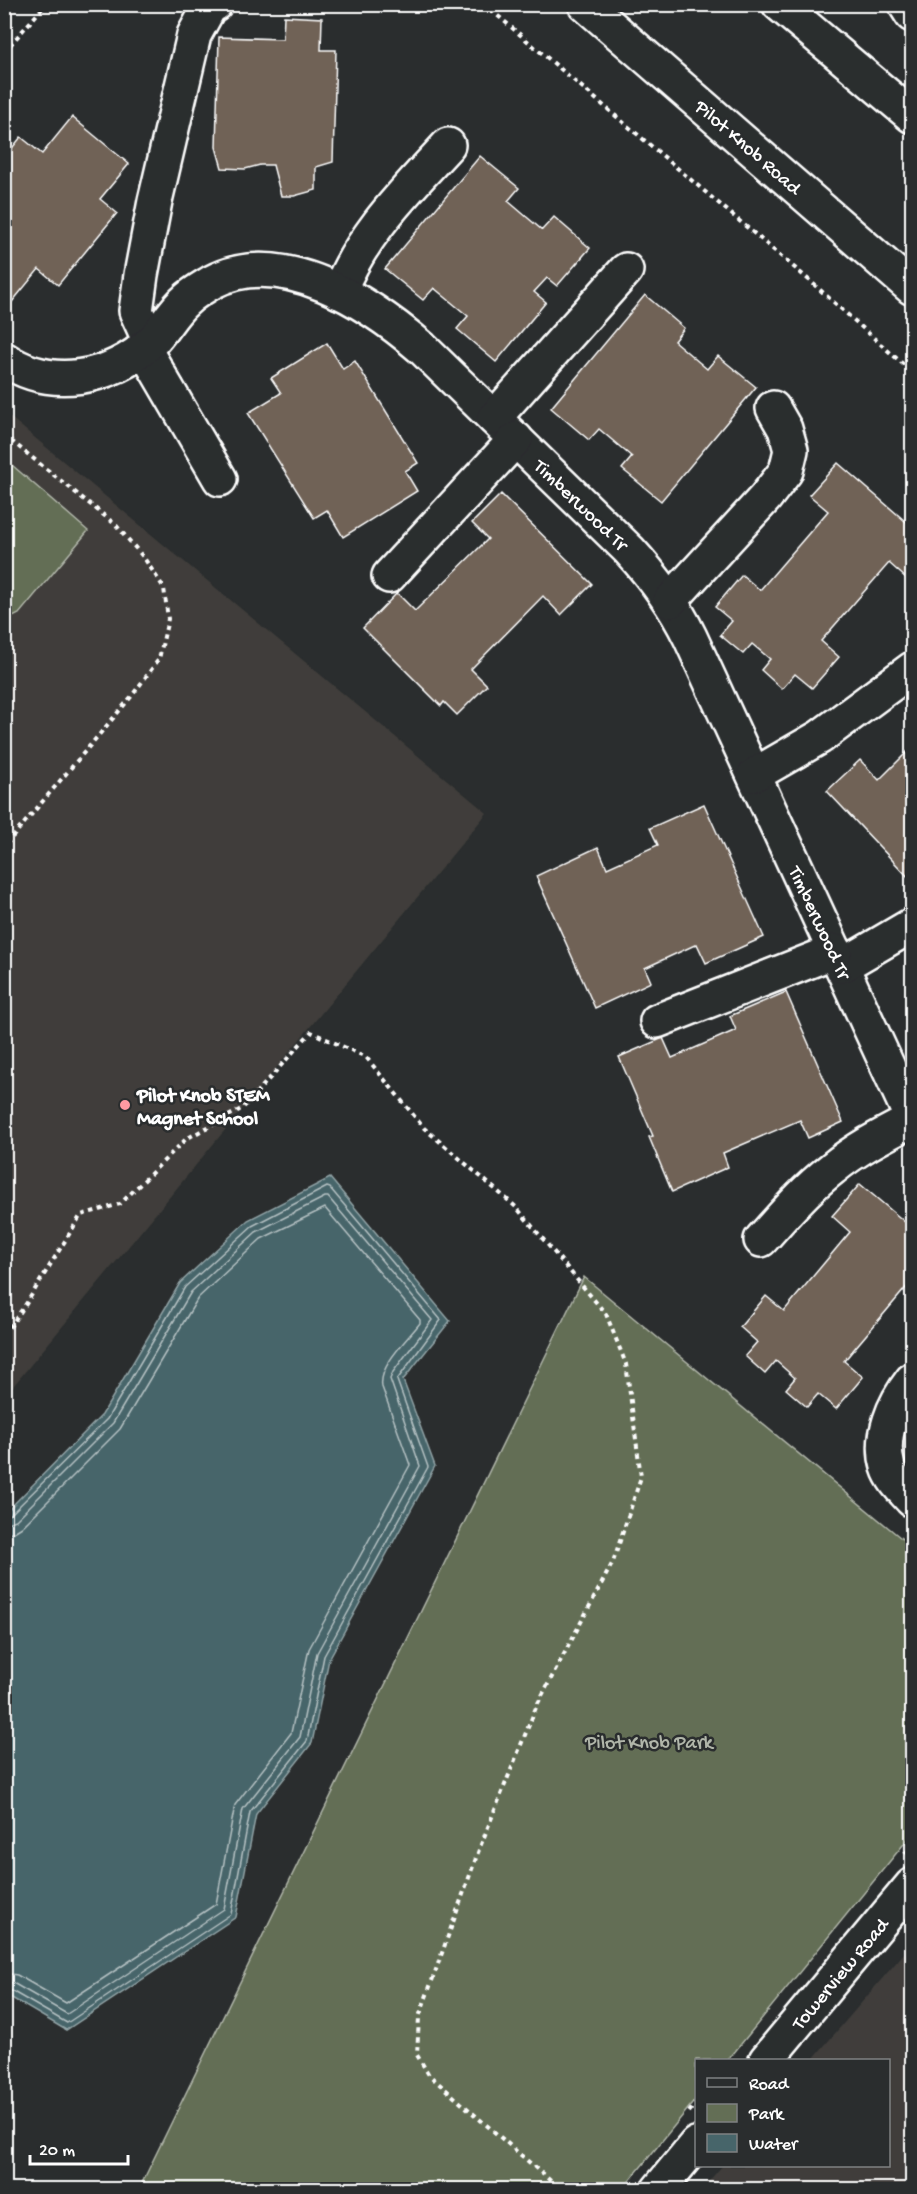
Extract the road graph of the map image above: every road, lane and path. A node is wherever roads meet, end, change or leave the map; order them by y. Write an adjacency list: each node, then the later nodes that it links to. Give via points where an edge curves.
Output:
1 (46, 4): 8 (path)
2 (215, 4): 14 (street, via 210,6 194,35 147,244 136,311)
3 (484, 4): 16 (path)
4 (585, 4): 12 (street, Pilot Knob Road)
5 (779, 4): 9 (street)
6 (905, 4): 7 (street)
7 (912, 15)
8 (4, 52)
9 (912, 116)
10 (448, 145): 13 (street, via 381,218 348,269)
11 (626, 270): 18 (street)
12 (912, 288)
13 (339, 292): 14 (street, Timberwood Tr, via 276,271 240,273 214,282 186,299); 18 (street, Timberwood Tr, via 395,324)
14 (147, 345): 15 (street, Timberwood Tr, via 117,366 76,378 33,372); 20 (street)
15 (4, 358)
16 (912, 372)
17 (773, 408): 22 (street, via 791,450 786,471)
18 (505, 429): 21 (street); 22 (street, Timberwood Tr, via 629,550)
19 (4, 435): 25 (path, via 116,525 164,588 168,619 159,659)
20 (220, 479)
21 (389, 576)
22 (670, 601): 24 (street, Timberwood Tr)
23 (912, 669): 24 (street, via 820,737)
24 (754, 775): 27 (street, Timberwood Tr)
25 (4, 847)
26 (912, 925): 27 (street)
27 (838, 958): 28 (street); 29 (street, Timberwood Tr)
28 (657, 1022)
29 (912, 1119): 30 (street, via 834,1166)
30 (761, 1240)
31 (4, 1335): 37 (path, via 81,1215 120,1204 186,1138 243,1108 311,1032 366,1057 424,1128 516,1207 606,1314 626,1364 641,1477 613,1562 537,1705 480,1846 419,2017 417,2055 429,2075)
32 (912, 1380): 33 (street, via 891,1417 885,1442 888,1467 898,1486)
33 (912, 1500)
34 (912, 1885): 35 (street, Towerview Road)
35 (768, 2059)
36 (695, 2145): 38 (street)
37 (561, 2190)
38 (658, 2190)

